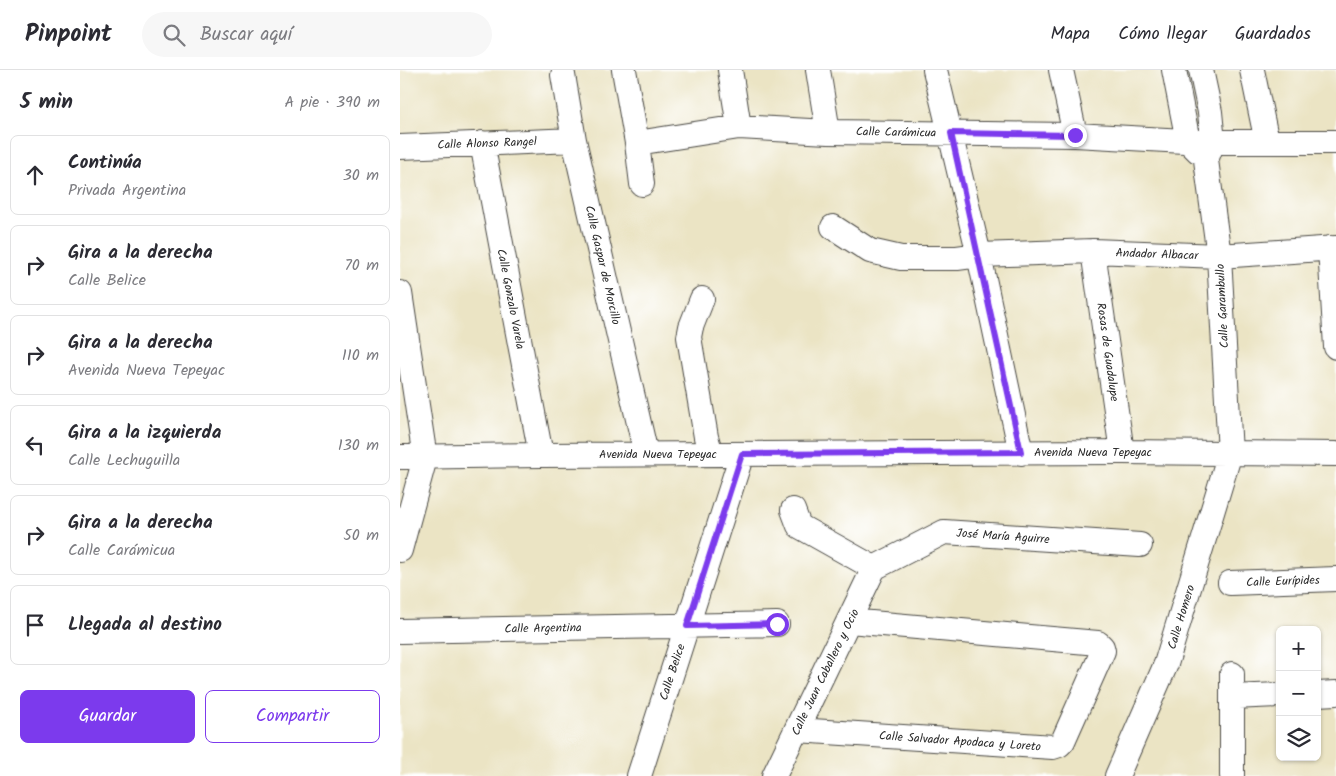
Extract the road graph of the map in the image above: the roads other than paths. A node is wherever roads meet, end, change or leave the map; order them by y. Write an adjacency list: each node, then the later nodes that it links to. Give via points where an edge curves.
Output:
1 (624, 70): 19 (street)
2 (730, 70): 10 (street)
3 (818, 70): 11 (street)
4 (936, 70): 12 (street)
5 (1061, 70): 13 (street)
6 (1174, 70): 15 (street)
7 (1201, 70): 21 (street, Calle Garambullo, via 1210,112)
8 (1252, 70): 16 (street)
9 (563, 74): 14 (street, Calle Gaspar de Morcillo)
10 (739, 127): 11 (street, Calle Carámicua); 19 (street, Calle Carámicua)
11 (828, 132): 12 (street, Calle Carámicua)
12 (951, 133): 13 (street, Calle Carámicua); 26 (street)
13 (1075, 135): 15 (street, Calle Carámicua)
14 (574, 140): 18 (street, Calle Alonso Rangel); 34 (street, Calle Gaspar de Morcillo)
15 (1188, 141): 21 (street)
16 (1267, 142): 17 (street); 21 (street)
17 (1336, 142)
18 (482, 143): 20 (street, Calle Alonso Rangel); 38 (street, Calle Gonzalo Varela)
19 (637, 143): 22 (street)
20 (400, 147)
21 (1210, 151): 27 (street, Calle Garambullo)
22 (642, 184)
23 (833, 227): 26 (street, Andador Albacar, via 870,251 901,258)
24 (1333, 248): 27 (street, Andador Albacar); 30 (street)
25 (1093, 251): 26 (street, Andador Albacar); 27 (street, Andador Albacar); 32 (street, Rosas de Guadalupe)
26 (979, 255): 31 (street)
27 (1219, 256): 33 (street, Calle Garambullo)
28 (400, 293): 40 (street)
29 (702, 299): 35 (street, via 689,337)
30 (1336, 347)
31 (1021, 452): 32 (street, Avenida Nueva Tepeyac); 36 (street, Avenida Nueva Tepeyac)
32 (1122, 452): 33 (street, Avenida Nueva Tepeyac)
33 (1230, 453): 37 (street, Avenida Nueva Tepeyac); 57 (street, Calle Homero, via 1166,664)
34 (646, 454): 35 (street, Avenida Nueva Tepeyac); 38 (street, Avenida Nueva Tepeyac)
35 (711, 454): 36 (street, Avenida Nueva Tepeyac)
36 (742, 454): 49 (street, Calle Belice)
37 (1336, 454)
38 (541, 455): 40 (street, Avenida Nueva Tepeyac)
39 (400, 458): 40 (street, Avenida Nueva Tepeyac)
40 (426, 458): 43 (street)
41 (793, 510): 44 (street, via 799,526)
42 (1140, 545): 44 (street, José María Aguirre, via 944,532)
43 (400, 550)
44 (874, 568): 47 (street, Calle Juan Caballero y Ocio)
45 (1336, 579): 46 (street, Calle Eurípides)
46 (1230, 583)
47 (849, 622): 54 (street, Calle Juan Caballero y Ocio); 54 (street, Calle Salvador Apodaca y Loreto, via 1098,643 1103,651 1063,741 1053,747)
48 (777, 624): 49 (street, Calle Argentina)
49 (687, 626): 50 (street, Calle Argentina); 55 (street, Calle Belice)
50 (400, 631)
51 (1336, 693): 53 (street)
52 (1276, 694): 58 (street, via 1233,685)
53 (1321, 694)
54 (798, 730): 56 (street, Calle Juan Caballero y Ocio)
55 (639, 776)
56 (774, 776)
57 (1116, 776)
58 (1232, 776)

